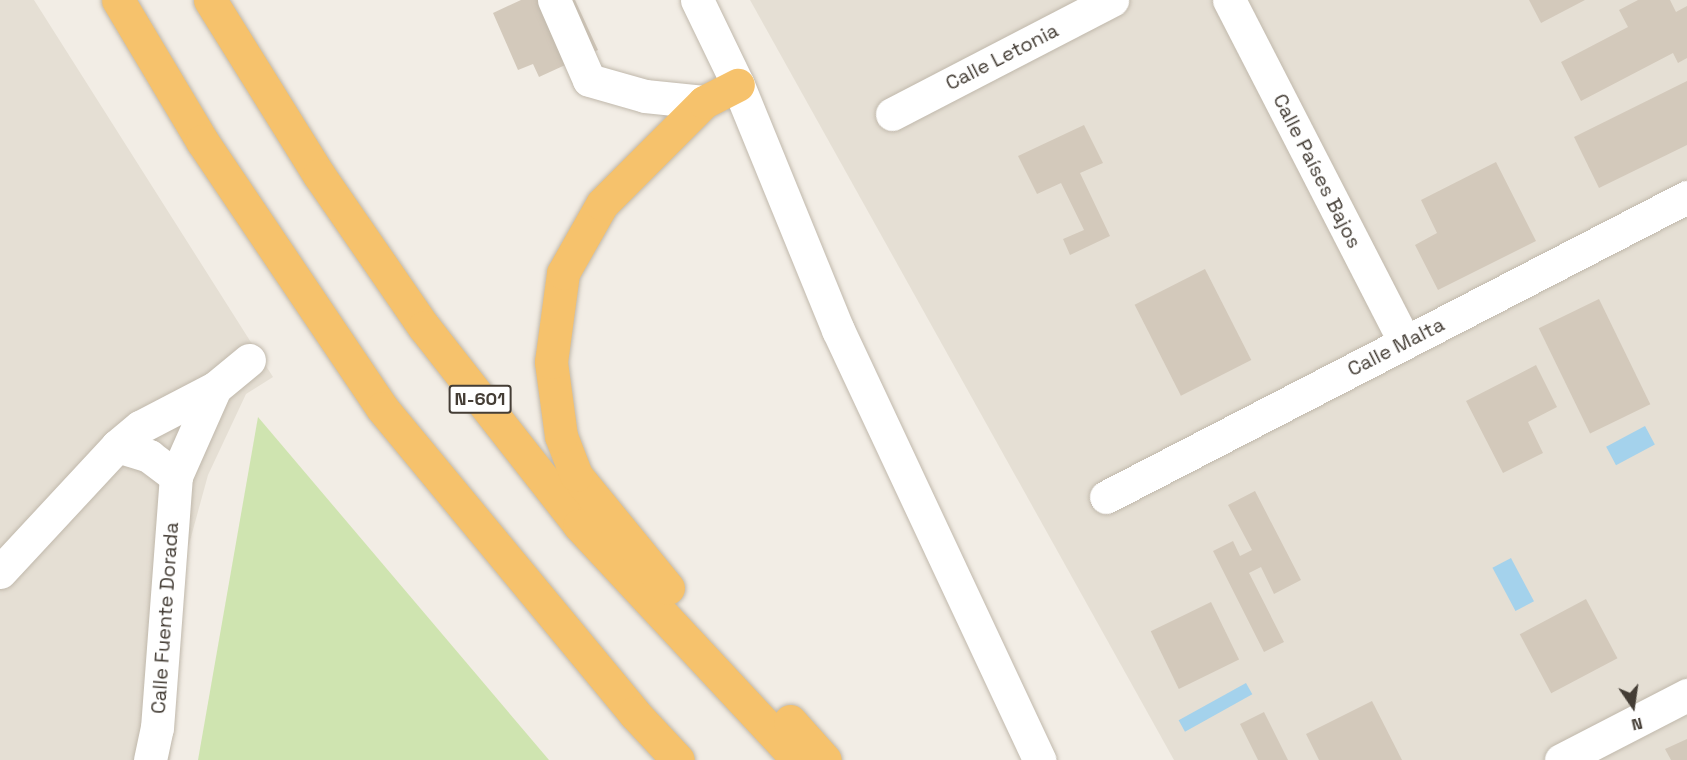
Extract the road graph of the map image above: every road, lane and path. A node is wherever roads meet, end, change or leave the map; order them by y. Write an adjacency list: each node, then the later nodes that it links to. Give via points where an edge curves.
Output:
1 (118, 0): 21 (highway, via 202,141 382,408 634,713)
2 (210, 0): 22 (highway, N-601, via 319,176 424,327 579,525)
3 (554, 0): 8 (street, via 589,80 645,96)
4 (697, 0): 7 (street)
5 (1112, 0): 9 (street, Calle Letonia)
6 (1229, 0): 11 (street, Calle Países Bajos)
7 (738, 85): 8 (highway); 24 (street, via 838,330)
8 (704, 102): 23 (highway, via 602,204 563,273 551,362 561,436 576,475 644,562)
9 (892, 114)
10 (1687, 197): 11 (street, Calle Malta)
11 (1405, 342): 16 (street, Calle Malta)
12 (249, 360): 13 (street)
13 (215, 388): 14 (street, via 140,427); 15 (street, Calle Fuente Dorada)
14 (117, 446): 15 (street, via 149,456); 17 (street)
15 (176, 476): 20 (street, Calle Fuente Dorada, via 157,728)
16 (1106, 497)
17 (0, 572)
18 (1687, 695): 19 (street)
19 (1613, 748): 25 (street)
20 (150, 760)
21 (678, 760)
22 (798, 760)
23 (825, 760)
24 (1039, 760)
25 (1561, 760)

